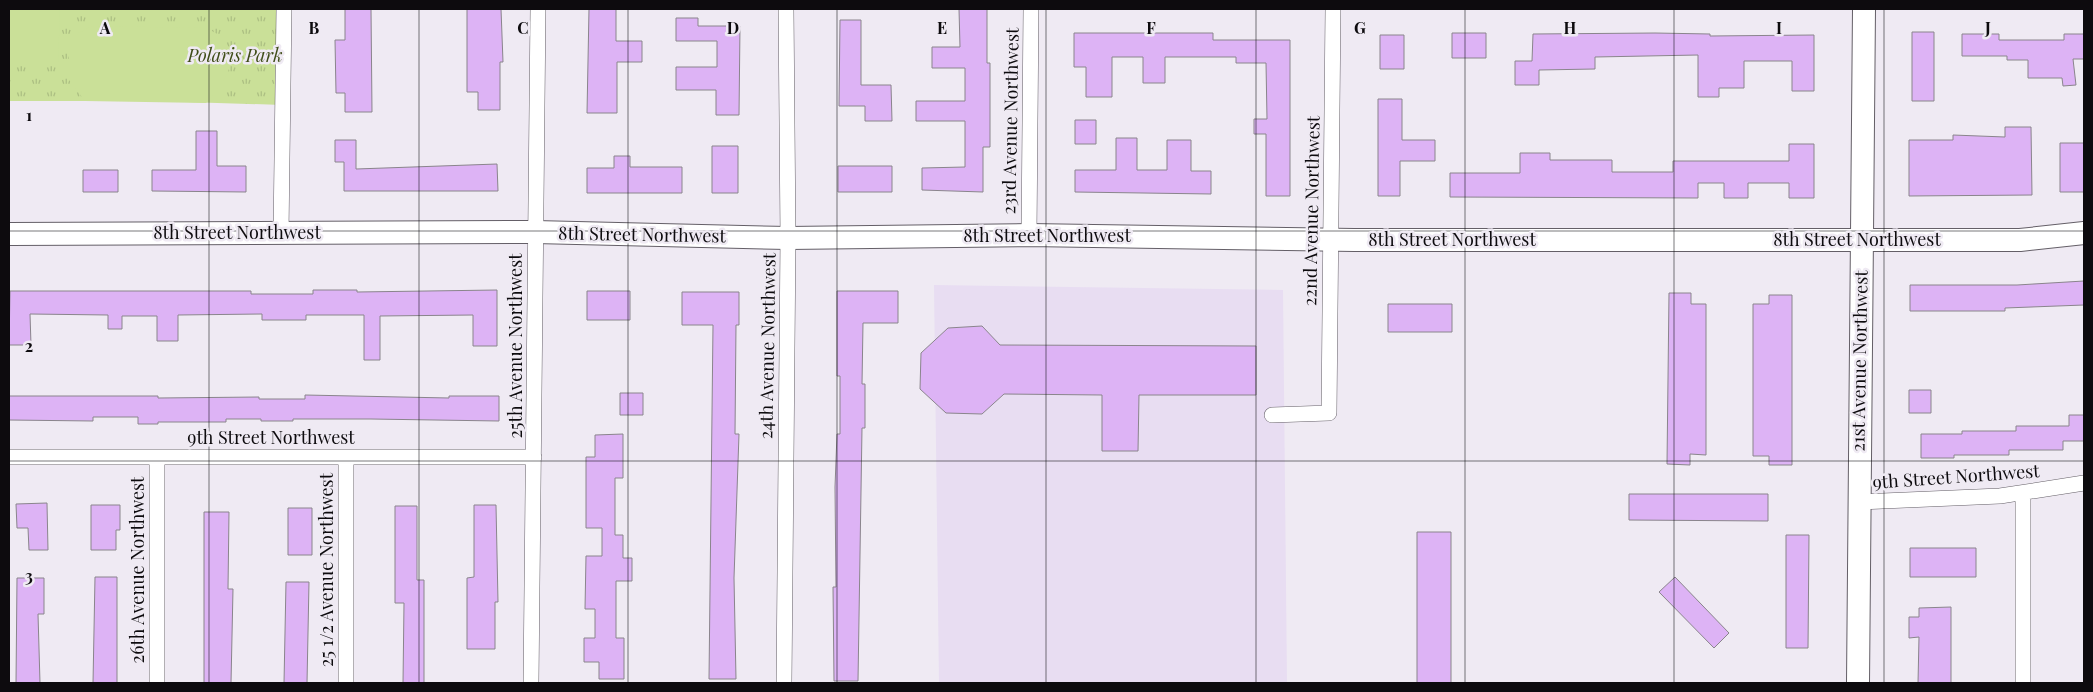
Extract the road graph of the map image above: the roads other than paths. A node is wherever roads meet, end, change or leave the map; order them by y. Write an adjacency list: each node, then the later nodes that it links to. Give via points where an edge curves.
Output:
1 (284, 9): 8 (street)
2 (538, 9): 7 (street, 25th Avenue Northwest)
3 (786, 9): 12 (street, 24th Avenue Northwest)
4 (1031, 9): 11 (street, 23rd Avenue Northwest)
5 (1333, 9): 13 (street, 22nd Avenue Northwest)
6 (1864, 9): 14 (street, 21st Avenue Northwest)
7 (535, 232): 8 (street, 8th Street Northwest); 12 (street, 8th Street Northwest); 19 (street, 25th Avenue Northwest)
8 (281, 233): 10 (street, 8th Street Northwest)
9 (2084, 233): 14 (street, 8th Street Northwest, via 2020,240)
10 (9, 234)
11 (1029, 235): 12 (street, 8th Street Northwest); 13 (street, 8th Street Northwest)
12 (788, 238): 26 (street, 24th Avenue Northwest)
13 (1330, 240): 14 (street, 8th Street Northwest); 15 (street, 22nd Avenue Northwest, via 1329,413)
14 (1861, 240): 22 (street, 21st Avenue Northwest)
15 (1272, 415)
16 (9, 457): 17 (street, 9th Street Northwest)
17 (157, 457): 18 (street, 9th Street Northwest); 23 (street, 26th Avenue Northwest)
18 (346, 457): 19 (street, 9th Street Northwest); 24 (street, 25 1/2 Avenue Northwest)
19 (534, 457): 25 (street, 25th Avenue Northwest)
20 (2084, 484): 21 (street, 9th Street Northwest)
21 (2023, 494): 22 (street, 9th Street Northwest); 28 (street)
22 (1859, 502): 27 (street, 21st Avenue Northwest)
23 (157, 683)
24 (346, 683)
25 (531, 683)
26 (784, 683)
27 (1858, 683)
28 (2023, 683)

